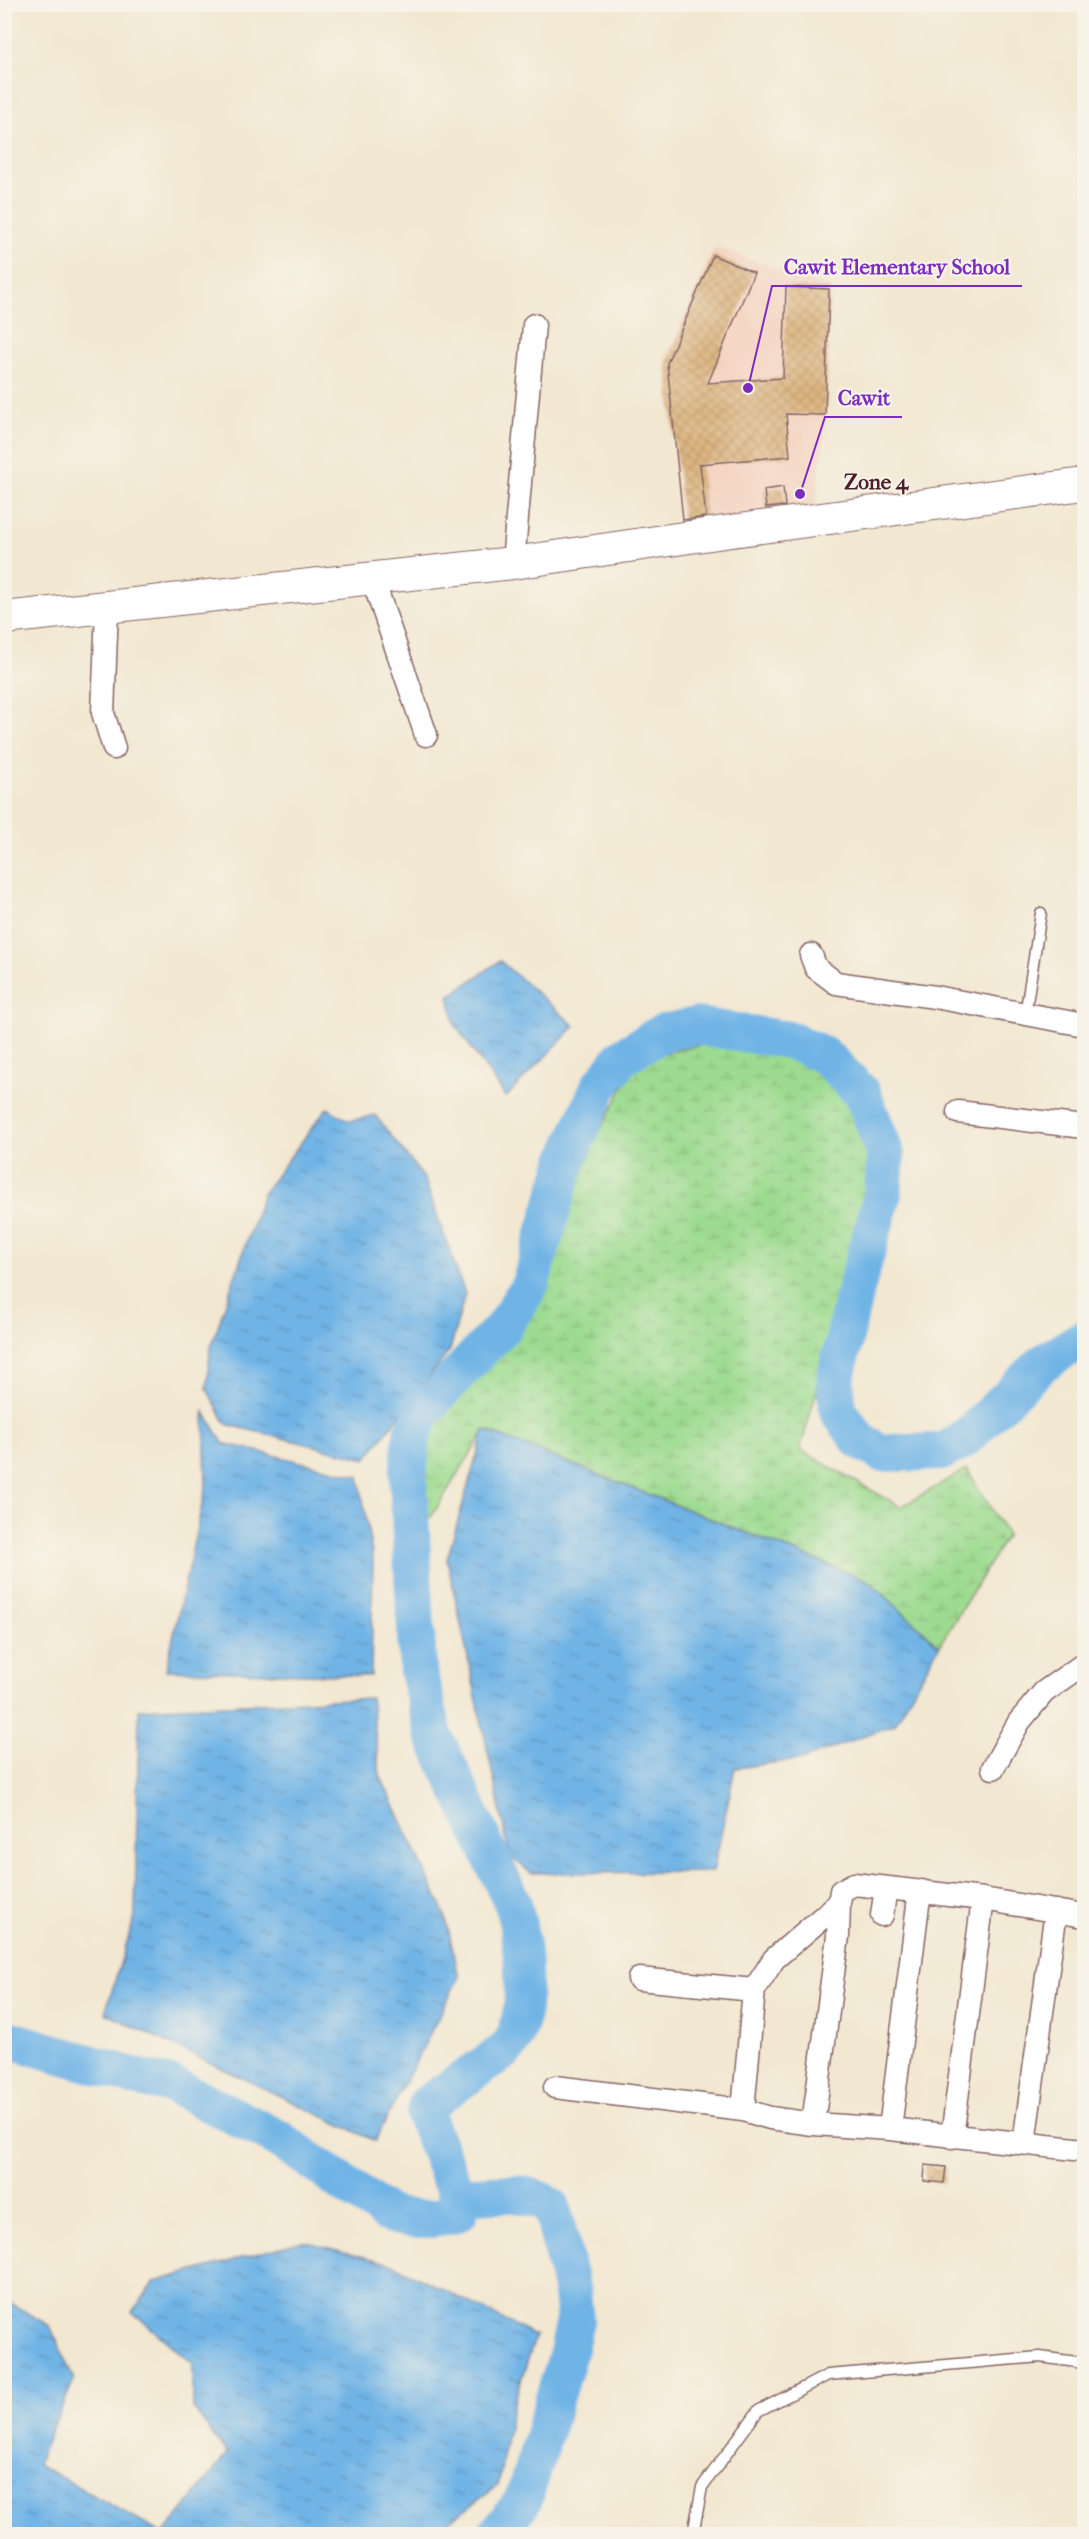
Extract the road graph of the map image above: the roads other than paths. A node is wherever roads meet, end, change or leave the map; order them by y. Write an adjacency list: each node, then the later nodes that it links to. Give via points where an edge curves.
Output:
1 (534, 325): 3 (street)
2 (1084, 484): 3 (street)
3 (513, 563): 4 (street)
4 (373, 580): 5 (street); 7 (street)
5 (107, 608): 6 (street); 8 (street, via 103,713)
6 (4, 618)
7 (426, 735)
8 (114, 748)
9 (1041, 913): 11 (lane)
10 (811, 955): 11 (street, via 816,968 836,983)
11 (1025, 1015): 12 (street)
12 (1084, 1025)
13 (958, 1112): 14 (street)
14 (1084, 1128)
15 (1084, 1664): 16 (street, via 1044,1692 1019,1722)
16 (993, 1768)
17 (886, 1888): 18 (street); 20 (street, via 854,1884 841,1891); 22 (street)
18 (922, 1891): 19 (street); 29 (street)
19 (983, 1899): 21 (street); 30 (street)
20 (839, 1903): 25 (street, via 774,1959); 28 (street)
21 (1056, 1911): 23 (street); 31 (street)
22 (882, 1915)
23 (1084, 1916)
24 (639, 1978): 25 (street)
25 (754, 1990): 27 (street)
26 (555, 2087): 27 (street)
27 (743, 2110): 28 (street)
28 (813, 2124): 29 (street)
29 (890, 2129): 30 (street)
30 (952, 2137): 31 (street)
31 (1024, 2143): 32 (street)
32 (1084, 2150)
33 (1084, 2363): 34 (lane, via 1040,2357 828,2375 758,2411 702,2487)
34 (693, 2535)

